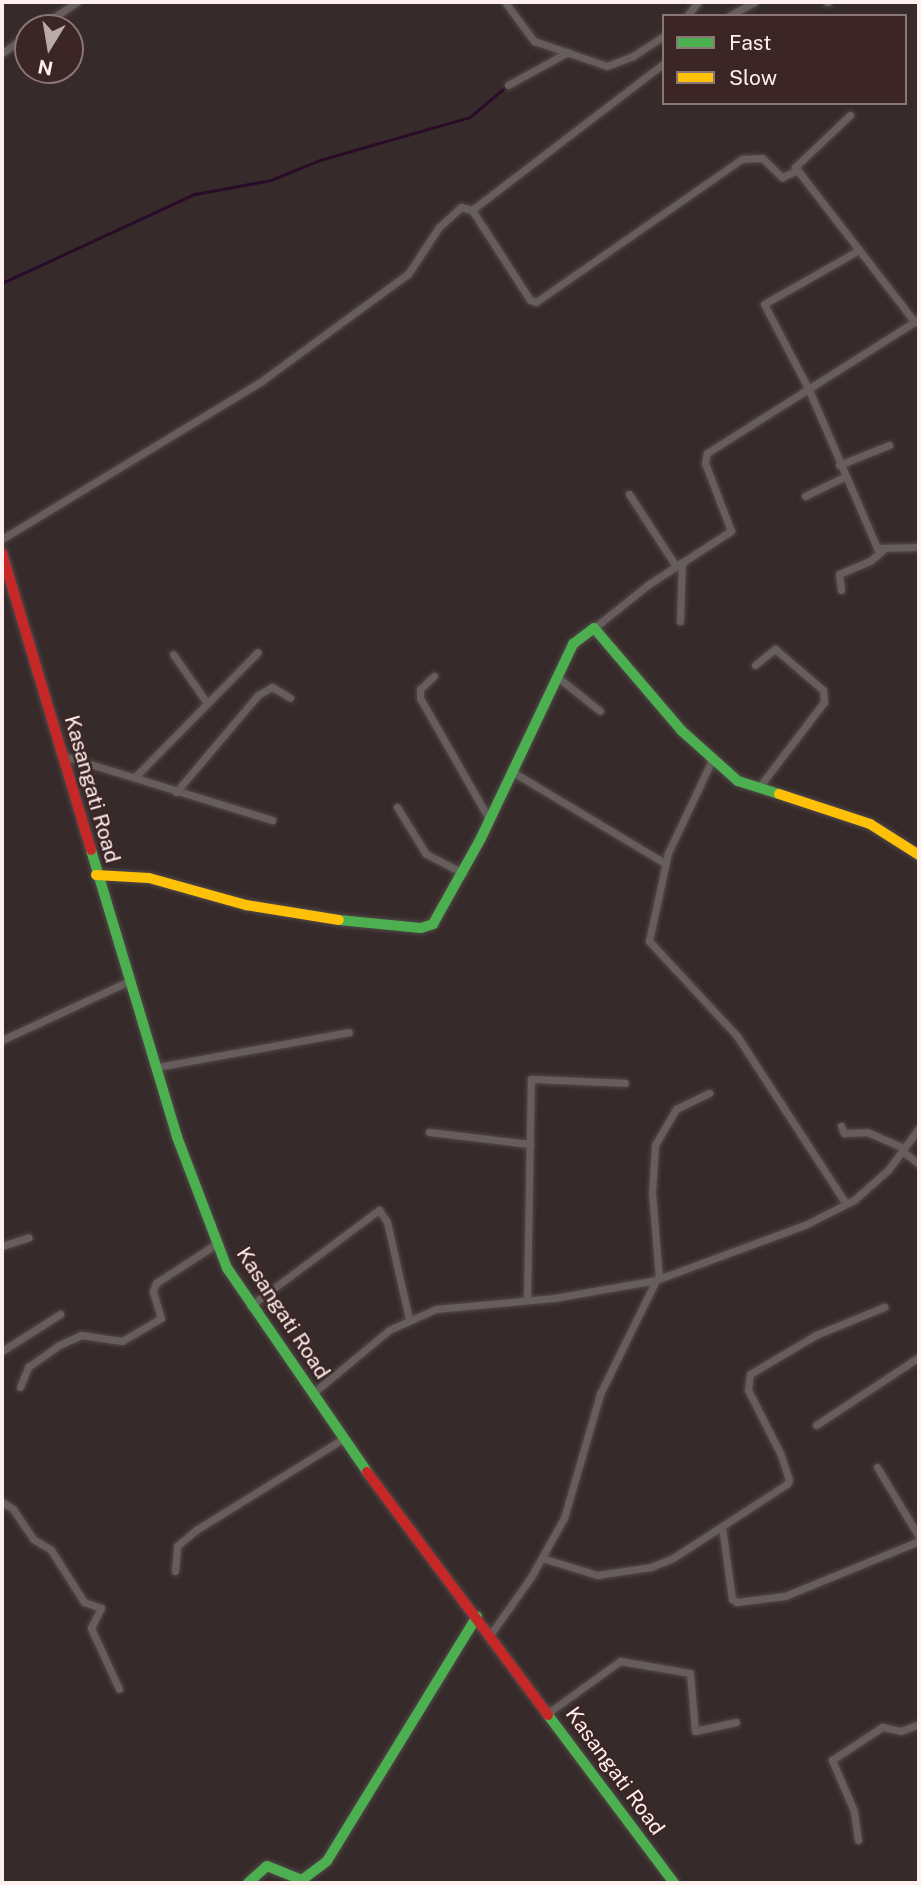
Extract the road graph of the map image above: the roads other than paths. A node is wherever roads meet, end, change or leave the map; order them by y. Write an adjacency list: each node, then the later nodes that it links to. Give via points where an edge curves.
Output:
1 (77, 2): 4 (street)
2 (505, 2): 7 (street, via 534,41)
3 (754, 2): 5 (street)
4 (59, 14)
5 (733, 14)
6 (662, 37): 7 (street, via 607,66)
7 (568, 52): 9 (street)
8 (662, 65): 12 (street)
9 (508, 85)
10 (850, 115): 11 (street, via 796,162)
11 (796, 170): 12 (street, via 782,177 762,158 743,159 536,302 530,300); 13 (street)
12 (472, 210): 21 (street, via 461,207 439,227 408,274 263,380)
13 (859, 250): 14 (street); 15 (street, via 764,304)
14 (917, 321): 15 (street)
15 (809, 390): 17 (street); 25 (street, via 785,400 705,456 732,528)
16 (890, 445): 17 (street)
17 (839, 465): 18 (street)
18 (844, 477): 20 (street); 23 (street)
19 (629, 494): 25 (street)
20 (805, 496)
21 (2, 539)
22 (919, 547): 23 (street)
23 (882, 551): 26 (street, via 839,573)
24 (2, 553): 37 (street, Kasangati Road)
25 (679, 564): 27 (street); 28 (street)
26 (841, 590)
27 (680, 621)
28 (594, 628): 33 (street, via 573,644); 38 (street, via 643,690)
29 (258, 653): 35 (street)
30 (173, 654): 35 (street)
31 (755, 666): 41 (street, via 775,649 823,690 824,702)
32 (434, 676): 44 (street, via 420,690 420,698)
33 (556, 676): 36 (street); 39 (street)
34 (290, 698): 42 (street, via 272,687 258,695)
35 (207, 703): 40 (street)
36 (600, 712)
37 (64, 756): 40 (street); 49 (street, Kasangati Road)
38 (712, 760): 41 (street, via 738,781); 47 (street)
39 (511, 770): 44 (street); 47 (street)
40 (135, 777): 42 (street)
41 (759, 788): 46 (street, via 870,824)
42 (176, 792): 45 (street)
43 (397, 807): 48 (street, via 426,854)
44 (489, 818): 48 (street)
45 (272, 820)
46 (919, 855)
47 (665, 863): 62 (street, via 649,941 737,1037)
48 (463, 873): 49 (street, via 442,913 421,928 285,912 149,878)
49 (96, 875): 50 (street, Kasangati Road)
50 (129, 981): 52 (street); 53 (street, Kasangati Road)
51 (349, 1032): 53 (street)
52 (2, 1040)
53 (157, 1067): 64 (street, Kasangati Road)
54 (625, 1083): 59 (street, via 531,1079)
55 (709, 1093): 66 (street, via 676,1109 655,1144 652,1193)
56 (841, 1126): 60 (street, via 844,1133 867,1132)
57 (919, 1128): 60 (street)
58 (429, 1132): 59 (street)
59 (530, 1144): 67 (street)
60 (903, 1149): 61 (street); 62 (street, via 888,1170)
61 (919, 1164)
62 (846, 1204): 66 (street, via 751,1247)
63 (29, 1237): 65 (street)
64 (216, 1244): 68 (street, Kasangati Road); 74 (street, via 156,1283 153,1291 161,1318 122,1341 81,1335 41,1354 27,1367)
65 (2, 1246)
66 (657, 1279): 67 (street); 82 (street, via 600,1394 576,1488)
67 (527, 1300): 71 (street, via 436,1309)
68 (250, 1306): 71 (street, via 379,1210 387,1222); 75 (street, Kasangati Road)
69 (884, 1307): 80 (street, via 816,1335 750,1374 748,1390 789,1480)
70 (60, 1314): 72 (street)
71 (409, 1319): 75 (street, via 389,1330)
72 (2, 1351)
73 (919, 1357): 76 (street)
74 (20, 1387)
75 (312, 1394): 77 (street, Kasangati Road)
76 (816, 1425)
77 (343, 1439): 83 (street, via 196,1530 177,1546); 84 (street, Kasangati Road)
78 (877, 1467): 81 (street)
79 (2, 1503): 86 (street, via 13,1508 33,1539 51,1550 84,1602 101,1608 91,1628)
80 (722, 1527): 81 (street, via 732,1599 739,1602 785,1597); 82 (street, via 651,1567 597,1575)
81 (919, 1539)
82 (542, 1558): 85 (street)
83 (175, 1571)
84 (477, 1616): 85 (street, Kasangati Road); 91 (street, via 327,1861 302,1880 267,1866)
85 (490, 1634): 87 (street, Kasangati Road)
86 (119, 1689)
87 (548, 1713): 88 (street, via 620,1661 690,1673 695,1731); 92 (street, Kasangati Road)
88 (736, 1723)
89 (919, 1724): 90 (street, via 901,1731 881,1727 832,1760 860,1829)
90 (858, 1840)
91 (248, 1883)
92 (674, 1883)

